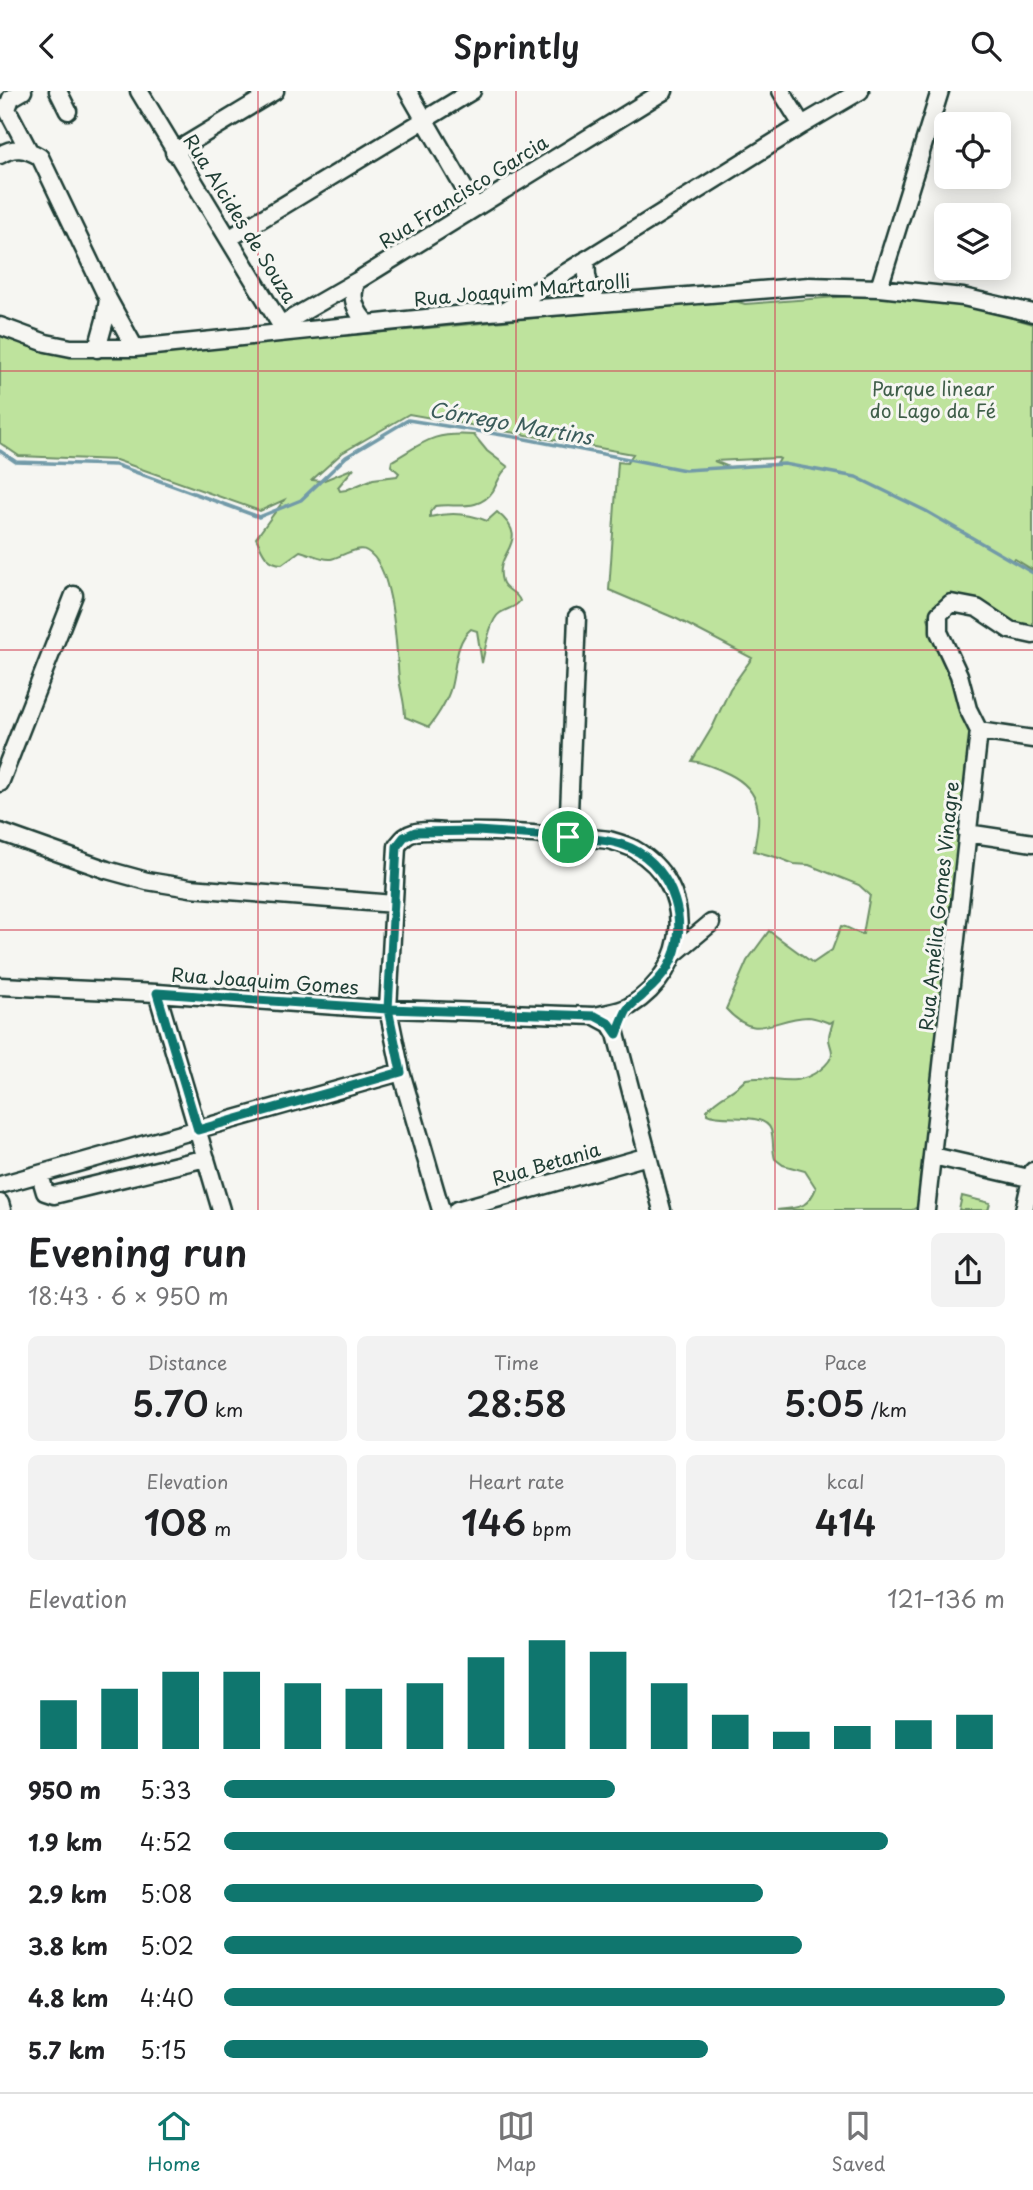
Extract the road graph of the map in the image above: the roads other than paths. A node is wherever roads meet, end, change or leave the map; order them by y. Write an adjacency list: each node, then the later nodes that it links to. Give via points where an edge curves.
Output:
1 (23, 91): 14 (street, via 11,98 7,109)
2 (58, 91): 11 (street)
3 (139, 91): 15 (street, Rua Alcides de Souza)
4 (275, 91): 15 (street)
5 (408, 91): 12 (street)
6 (472, 91): 12 (street)
7 (664, 91): 17 (street, Rua Francisco Garcia)
8 (781, 91): 13 (street)
9 (860, 91): 13 (street)
10 (940, 91): 21 (street)
11 (68, 111)
12 (426, 119): 17 (street); 18 (street)
13 (802, 125): 19 (street)
14 (28, 149): 16 (street, via 9,149); 22 (street, via 40,157)
15 (174, 152): 18 (street, Rua Alcides de Souza)
16 (0, 155)
17 (475, 207): 20 (street, Rua Francisco Garcia)
18 (230, 238): 29 (street, Rua Alcides de Souza)
19 (587, 259): 23 (street, via 585,272); 24 (street)
20 (357, 281): 27 (street, via 353,298); 29 (street, Rua Francisco Garcia)
21 (879, 288): 23 (street, Rua Joaquim Martarolli, via 809,286); 25 (street, Rua Joaquim Martarolli, via 963,297)
22 (108, 299): 31 (street); 32 (street)
23 (598, 303): 24 (street, Rua Joaquim Martarolli)
24 (504, 311): 27 (street, Rua Joaquim Martarolli)
25 (1033, 313)
26 (0, 314): 30 (street)
27 (368, 324): 29 (street, Rua Joaquim Martarolli)
28 (0, 326): 30 (street, Rua Joaquim Martarolli)
29 (284, 328): 31 (street, Rua Joaquim Martarolli)
30 (16, 333): 32 (street, Rua Joaquim Martarolli, via 46,343)
31 (135, 348): 32 (street, Rua Joaquim Martarolli)
32 (97, 349)
33 (74, 595): 38 (street)
34 (577, 617): 41 (street)
35 (1033, 635): 36 (street, Rua Amélia Gomes Vinagre, via 1010,630 977,608 951,603 939,614 939,632)
36 (979, 731): 37 (street); 40 (street, Rua Amélia Gomes Vinagre)
37 (1033, 739)
38 (0, 783)
39 (0, 832): 43 (street, via 147,881)
40 (967, 833): 42 (street); 55 (street, Rua Amélia Gomes Vinagre)
41 (568, 837): 43 (street, via 415,832 397,846); 45 (street, via 610,840 634,849 652,863 677,901)
42 (1033, 843)
43 (394, 904): 49 (street)
44 (711, 923): 45 (street)
45 (675, 953): 48 (street, via 655,984)
46 (0, 986): 47 (street, Rua Joaquim Gomes)
47 (157, 993): 49 (street, Rua Joaquim Gomes); 53 (street)
48 (628, 1007): 50 (street); 51 (street)
49 (388, 1009): 50 (street, Rua Joaquim Gomes); 52 (street)
50 (595, 1016): 51 (street, Rua Joaquim Gomes)
51 (613, 1029): 54 (street)
52 (401, 1072): 53 (street); 63 (street)
53 (198, 1130): 56 (street); 57 (street)
54 (648, 1156): 64 (street, Rua Betania); 65 (street)
55 (933, 1156): 58 (street); 66 (street, Rua Amélia Gomes Vinagre)
56 (206, 1158): 57 (street, via 54,1195 45,1192); 62 (street)
57 (40, 1175): 59 (street)
58 (1032, 1176): 67 (street)
59 (0, 1185)
60 (0, 1203): 61 (street)
61 (2, 1210)
62 (221, 1210)
63 (441, 1210)
64 (457, 1210)
65 (662, 1210)
66 (926, 1210)
67 (1024, 1210)

